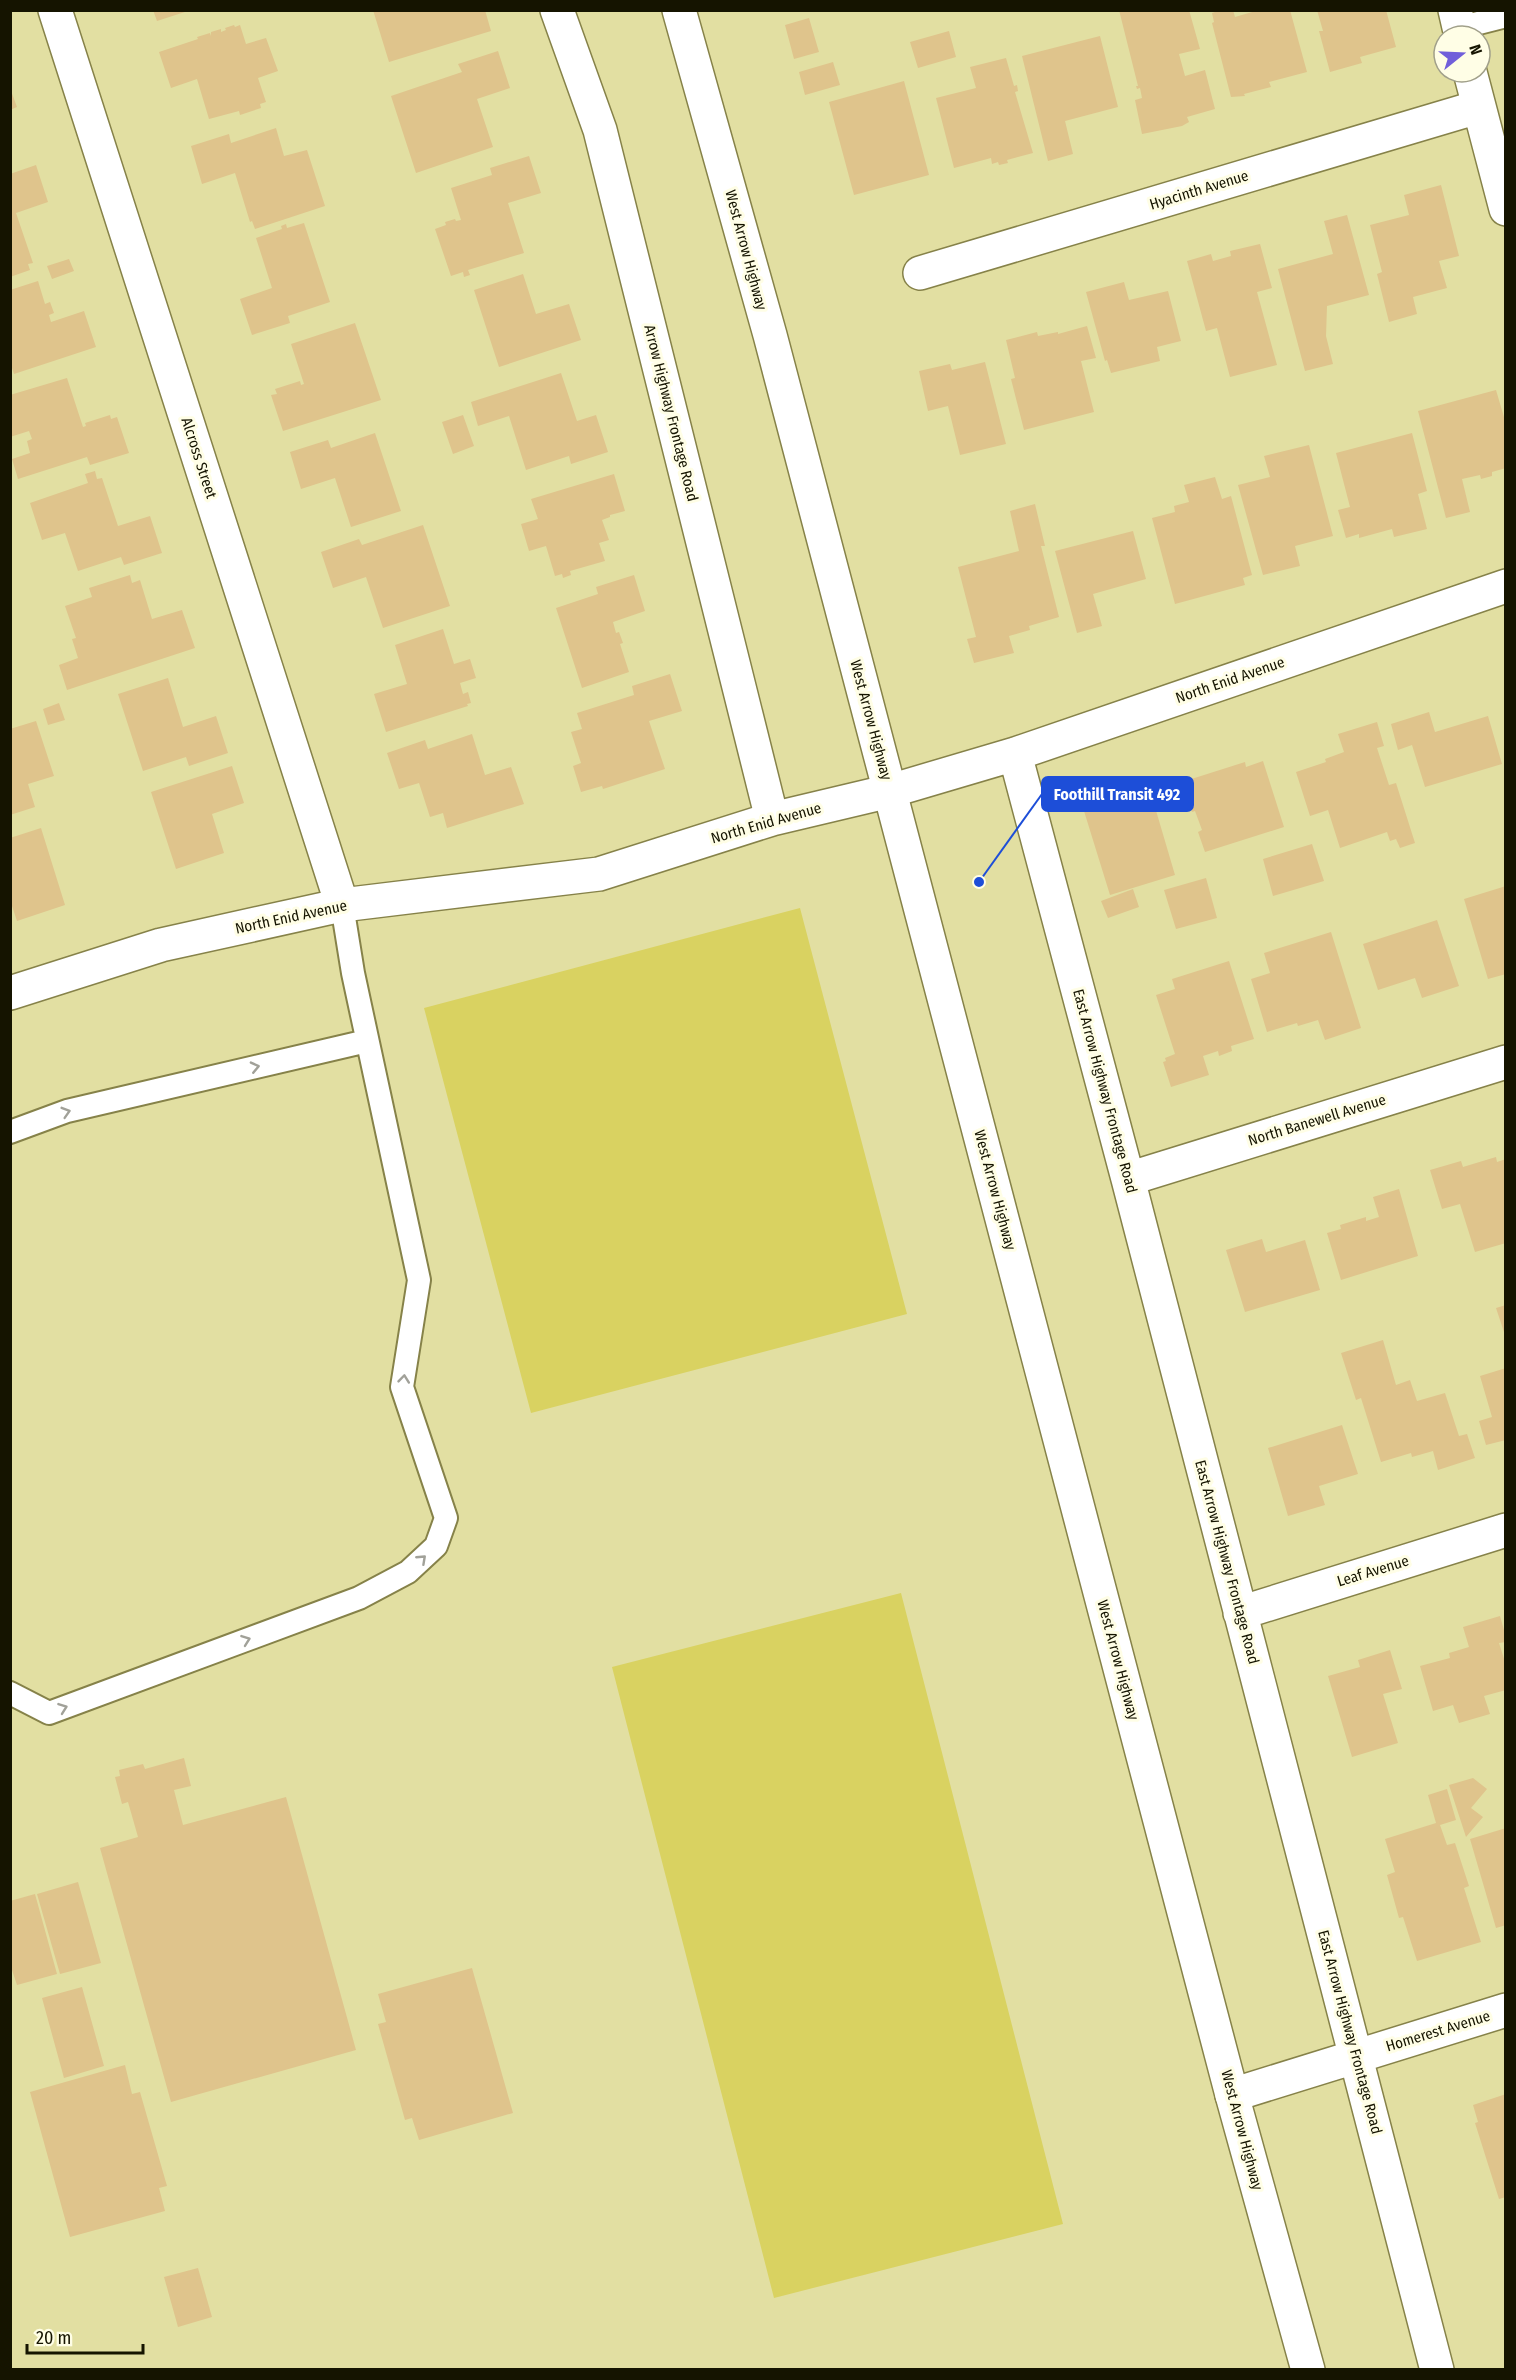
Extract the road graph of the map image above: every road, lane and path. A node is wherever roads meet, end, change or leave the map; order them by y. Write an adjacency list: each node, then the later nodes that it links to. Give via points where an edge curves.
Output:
1 (55, 10): 14 (street, Alcross Street)
2 (558, 10): 13 (street, Arrow Highway Frontage Road, via 600,130)
3 (678, 10): 12 (street, West Arrow Highway, via 770,335)
4 (1506, 16): 5 (lane)
5 (1464, 24)
6 (1473, 84): 7 (street)
7 (1478, 107): 8 (street); 9 (street, Hyacinth Avenue)
8 (1506, 209)
9 (920, 273)
10 (1506, 585): 11 (street, North Enid Avenue)
11 (1015, 754): 12 (street, North Enid Avenue); 19 (street, East Arrow Highway Frontage Road)
12 (890, 791): 13 (street, North Enid Avenue); 25 (street, West Arrow Highway)
13 (772, 819): 14 (street, North Enid Avenue, via 599,874)
14 (342, 905): 15 (street, North Enid Avenue, via 162,945); 16 (lane)
15 (10, 993)
16 (367, 1041): 18 (lane, one-way to 16, via 67,1111); 22 (lane, one-way to 16, via 49,1713 359,1598 408,1572 436,1546 446,1518 402,1388 419,1280)
17 (1506, 1062): 19 (street, North Banewell Avenue)
18 (10, 1132)
19 (1128, 1179): 21 (street, East Arrow Highway Frontage Road)
20 (1506, 1530): 21 (street, Leaf Avenue)
21 (1239, 1613): 24 (street, East Arrow Highway Frontage Road)
22 (10, 1693)
23 (1506, 2010): 24 (street, Homerest Avenue)
24 (1357, 2056): 25 (street, Homerest Avenue); 27 (street, East Arrow Highway Frontage Road)
25 (1232, 2095): 26 (street, West Arrow Highway)
26 (1308, 2370)
27 (1437, 2370)

